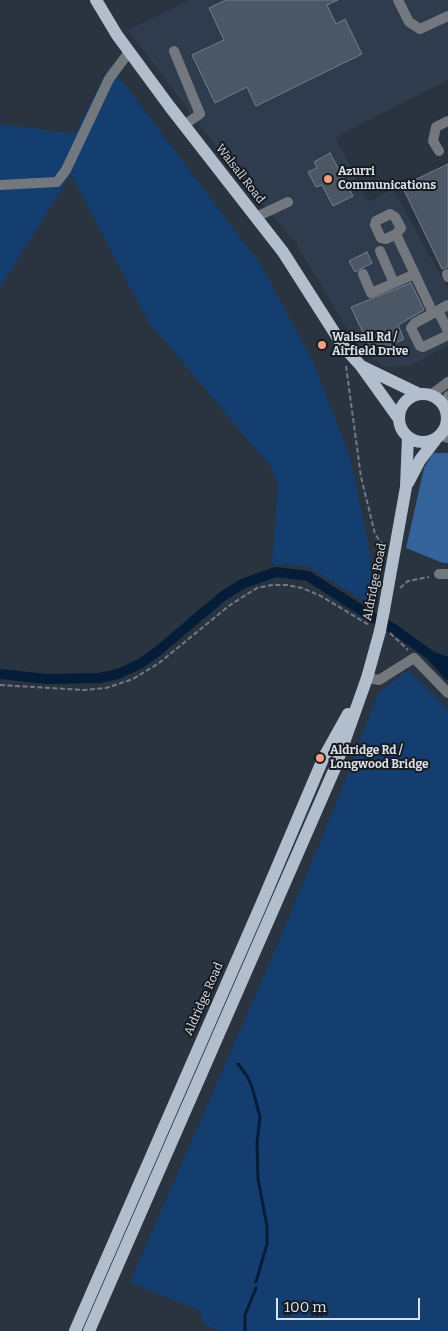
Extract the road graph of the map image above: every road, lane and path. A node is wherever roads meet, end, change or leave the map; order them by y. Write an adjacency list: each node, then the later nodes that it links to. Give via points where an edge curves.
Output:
1 (96, 0): 5 (main road, Walsall Road)
2 (398, 0): 3 (lane, via 409,22 420,29)
3 (448, 16)
4 (174, 51): 7 (lane, via 200,114)
5 (129, 52): 7 (main road, Walsall Road); 9 (lane, via 109,79 66,170 57,182)
6 (448, 121): 8 (lane, via 436,127 433,141)
7 (184, 125): 11 (main road, Walsall Road)
8 (440, 151)
9 (0, 185)
10 (288, 202): 11 (lane)
11 (256, 217): 21 (main road, Walsall Road, via 283,252)
12 (396, 234): 15 (lane)
13 (380, 251): 16 (lane)
14 (363, 274): 16 (lane, via 371,293)
15 (414, 274): 16 (lane); 18 (lane)
16 (394, 283)
17 (448, 305): 18 (lane)
18 (436, 312): 19 (lane); 20 (lane, via 411,328 423,347)
19 (448, 331)
20 (448, 336)
21 (343, 346): 22 (main road, Walsall Road); 30 (path, via 361,477 375,534)
22 (360, 366): 24 (main road, Walsall Road); 26 (main road, Walsall Road)
23 (448, 382): 24 (lane)
24 (425, 395): 25 (main road); 26 (main road, via 406,402)
25 (447, 406): 28 (main road, via 447,423)
26 (399, 419): 27 (main road)
27 (408, 437): 28 (main road, via 423,443); 29 (main road, Aldridge Road)
28 (442, 438): 29 (main road, Aldridge Road, via 420,460)
29 (406, 487): 30 (main road, Aldridge Road)
30 (393, 560): 33 (main road, Aldridge Road, bridge)
31 (444, 574): 32 (path, via 408,581)
32 (396, 591)
33 (379, 629): 34 (path, via 392,634); 35 (main road, Aldridge Road); 36 (path, via 302,588 287,585 257,588 133,679 106,688 84,690)
34 (414, 658): 35 (lane, via 379,680); 37 (lane)
35 (366, 680): 38 (main road, Aldridge Road, via 323,759); 39 (main road, Aldridge Road, via 335,768)
36 (0, 685)
37 (448, 692)
38 (165, 1124): 39 (main road); 40 (main road, Aldridge Road)
39 (178, 1129): 41 (main road, Aldridge Road)
40 (75, 1331)
41 (89, 1331)

